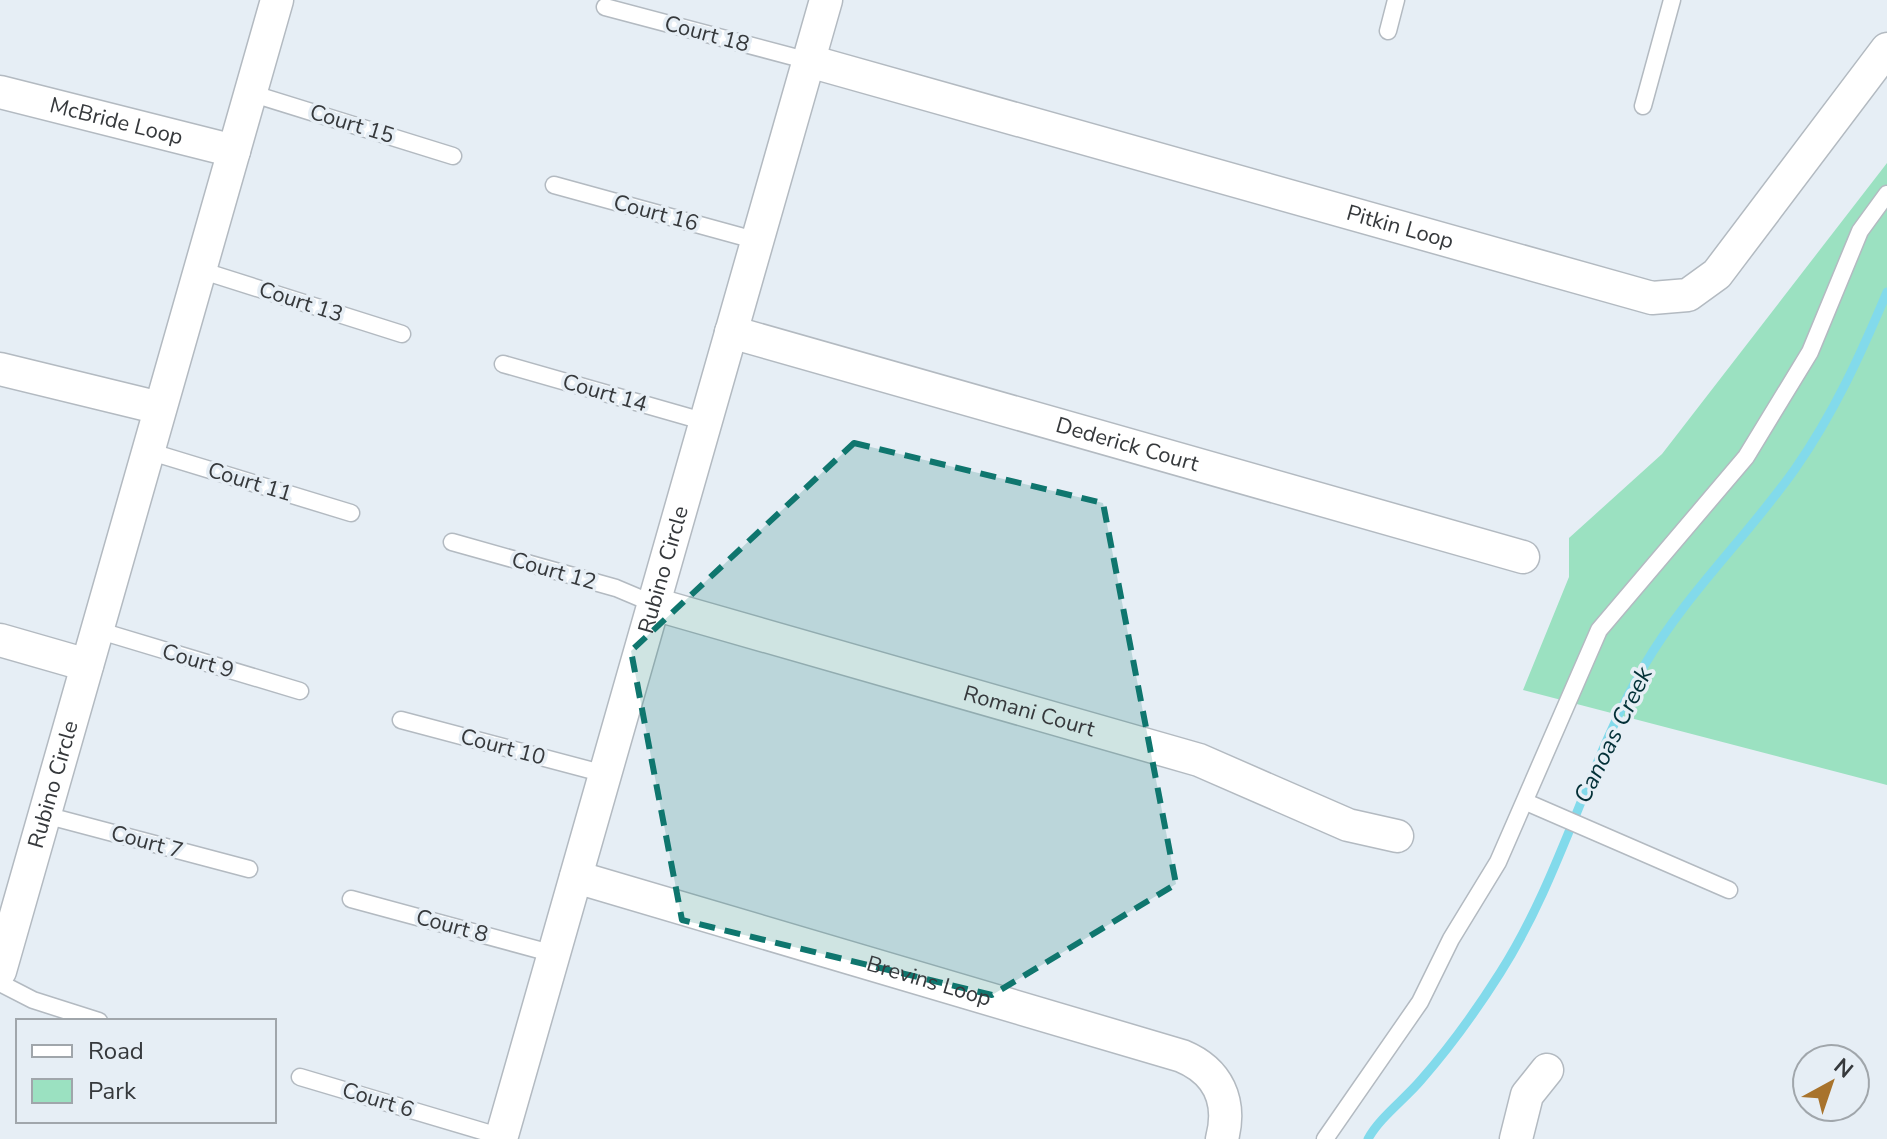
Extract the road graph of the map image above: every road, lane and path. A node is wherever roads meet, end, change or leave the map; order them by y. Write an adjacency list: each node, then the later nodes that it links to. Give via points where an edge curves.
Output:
1 (277, 0): 10 (street, Rubino Circle)
2 (826, 0): 8 (street, Rubino Circle)
3 (1396, 0): 6 (lane)
4 (1672, 0): 11 (lane)
5 (605, 7): 8 (lane, Court 18)
6 (1388, 31)
7 (1887, 49): 8 (street, Pitkin Loop, via 1717,274 1688,295 1652,298)
8 (809, 61): 16 (street, Rubino Circle)
9 (0, 92): 12 (street, McBride Loop)
10 (250, 93): 12 (street, Rubino Circle); 13 (lane, Court 15)
11 (1643, 106)
12 (234, 151): 17 (street, Rubino Circle)
13 (453, 156)
14 (554, 185): 16 (lane, Court 16)
15 (1887, 194): 35 (lane, via 1860,231 1810,352 1746,457 1599,630)
16 (758, 241): 18 (street, Rubino Circle)
17 (200, 270): 19 (lane, Court 13); 22 (street, Rubino Circle)
18 (731, 332): 23 (street, Rubino Circle); 27 (street, Dederick Court)
19 (402, 334)
20 (503, 364): 23 (lane, Court 14)
21 (0, 369): 22 (street)
22 (160, 408): 24 (street, Rubino Circle)
23 (706, 422): 28 (street, Rubino Circle)
24 (148, 451): 25 (lane, Court 11); 29 (street, Rubino Circle)
25 (351, 513)
26 (452, 542): 28 (lane, Court 12, via 616,588)
27 (1523, 557)
28 (654, 604): 34 (street, Rubino Circle); 37 (street, Romani Court, via 1199,760 1348,825)
29 (97, 630): 31 (street, Rubino Circle); 32 (lane, Court 9)
30 (0, 640): 31 (street)
31 (87, 665): 36 (street, Rubino Circle)
32 (300, 691)
33 (401, 720): 34 (lane, Court 10)
34 (605, 774): 39 (street, Rubino Circle)
35 (1530, 804): 40 (lane); 51 (lane, via 1420,1002)
36 (45, 815): 38 (lane, Court 7); 42 (street, Rubino Circle)
37 (1397, 836)
38 (249, 869)
39 (576, 877): 43 (street, Rubino Circle); 50 (street, Brevins Loop, via 1197,1062 1218,1085 1226,1109)
40 (1729, 890)
41 (351, 899): 43 (lane, Court 8)
42 (7, 921): 44 (street, Rubino Circle)
43 (554, 954): 49 (street, Rubino Circle)
44 (0, 971)
45 (0, 983): 46 (lane)
46 (93, 1019)
47 (1547, 1070): 52 (street, via 1527,1095)
48 (300, 1077): 49 (lane, Court 6)
49 (503, 1138)
50 (1222, 1139)
51 (1325, 1139)
52 (1516, 1139)

